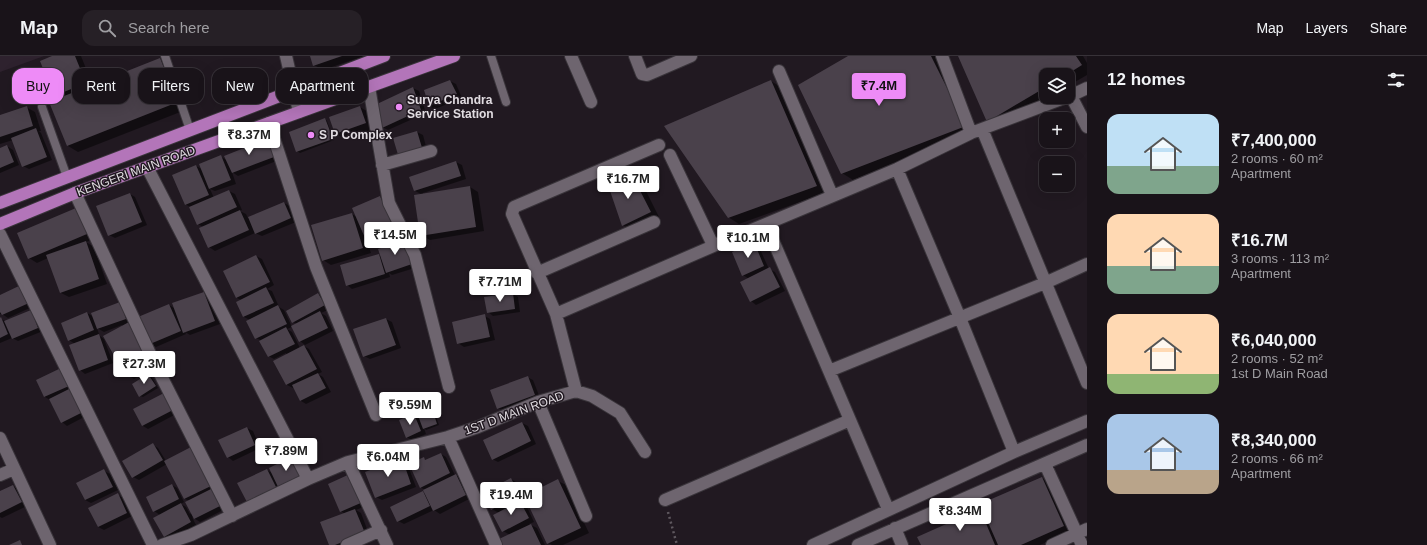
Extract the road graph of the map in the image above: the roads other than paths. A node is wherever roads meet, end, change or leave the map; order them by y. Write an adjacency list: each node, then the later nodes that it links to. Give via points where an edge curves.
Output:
1 (165, 56): 26 (lane)
2 (286, 56): 10 (street)
3 (384, 56): 11 (main road, KENGERI MAIN ROAD)
4 (454, 56): 13 (main road, KENGERI MAIN ROAD)
5 (491, 56): 17 (lane)
6 (571, 56): 18 (street)
7 (635, 56): 8 (street, via 642,74 647,75)
8 (691, 56)
9 (942, 56): 27 (street)
10 (289, 68)
11 (352, 68)
12 (780, 71): 36 (street)
13 (369, 87): 23 (main road, KENGERI MAIN ROAD); 31 (street)
14 (1087, 88): 15 (street)
15 (1075, 93)
16 (276, 97): 26 (main road, KENGERI MAIN ROAD)
17 (506, 102)
18 (591, 102)
19 (297, 104): 23 (street)
20 (1048, 104): 27 (street)
21 (1074, 104): 25 (street)
22 (42, 107): 34 (lane)
23 (299, 112): 24 (main road, KENGERI MAIN ROAD)
24 (269, 123): 32 (main road, KENGERI MAIN ROAD); 53 (street, via 316,268)
25 (1087, 127)
26 (190, 130): 34 (main road, KENGERI MAIN ROAD)
27 (976, 131): 33 (street); 45 (street)
28 (659, 145): 44 (street, via 514,207 512,214)
29 (431, 151): 31 (street)
30 (670, 155): 42 (street, via 710,241)
31 (382, 165): 50 (street, via 389,203 415,255)
32 (147, 167): 35 (main road, KENGERI MAIN ROAD); 65 (street)
33 (897, 169): 36 (street); 47 (street)
34 (67, 177): 37 (main road, KENGERI MAIN ROAD)
35 (74, 193): 39 (main road, KENGERI MAIN ROAD); 68 (street, via 153,360)
36 (832, 195): 40 (street)
37 (0, 203)
38 (654, 222): 44 (street)
39 (0, 224)
40 (766, 224): 42 (street); 48 (street)
41 (0, 234): 74 (street)
42 (718, 244): 46 (street)
43 (1087, 264): 45 (street)
44 (537, 273): 46 (street)
45 (1045, 283): 47 (street); 49 (street)
46 (556, 314): 51 (street)
47 (960, 318): 48 (street); 60 (street)
48 (829, 371): 54 (street)
49 (1087, 383)
50 (449, 387)
51 (576, 391): 52 (street, 1ST D MAIN ROAD); 59 (street, 1ST D MAIN ROAD, via 592,396 620,413)
52 (538, 402): 56 (street, 1ST D MAIN ROAD); 69 (street)
53 (376, 415)
54 (850, 420): 66 (street); 67 (street)
55 (1087, 421): 60 (street)
56 (448, 437): 61 (street, 1ST D MAIN ROAD); 78 (street)
57 (0, 438): 63 (street)
58 (1087, 445): 62 (street)
59 (645, 452)
60 (1014, 452): 67 (street)
61 (348, 462): 65 (street, 1ST D MAIN ROAD); 71 (street)
62 (1044, 464): 70 (street); 72 (street)
63 (14, 469): 64 (street); 73 (street)
64 (0, 475)
65 (308, 479): 68 (street, 1ST D MAIN ROAD)
66 (665, 500)
67 (888, 509): 79 (street)
68 (232, 516): 75 (street, 1ST D MAIN ROAD)
69 (586, 516)
70 (895, 528): 80 (street); 81 (street)
71 (381, 530): 76 (street); 77 (street)
72 (1082, 532): 82 (street); 83 (street)
73 (50, 545)
74 (153, 545)
75 (162, 545)
76 (348, 545)
77 (387, 545)
78 (496, 545)
79 (813, 545)
80 (858, 545)
81 (902, 545)
82 (1052, 545)
83 (1082, 545)

